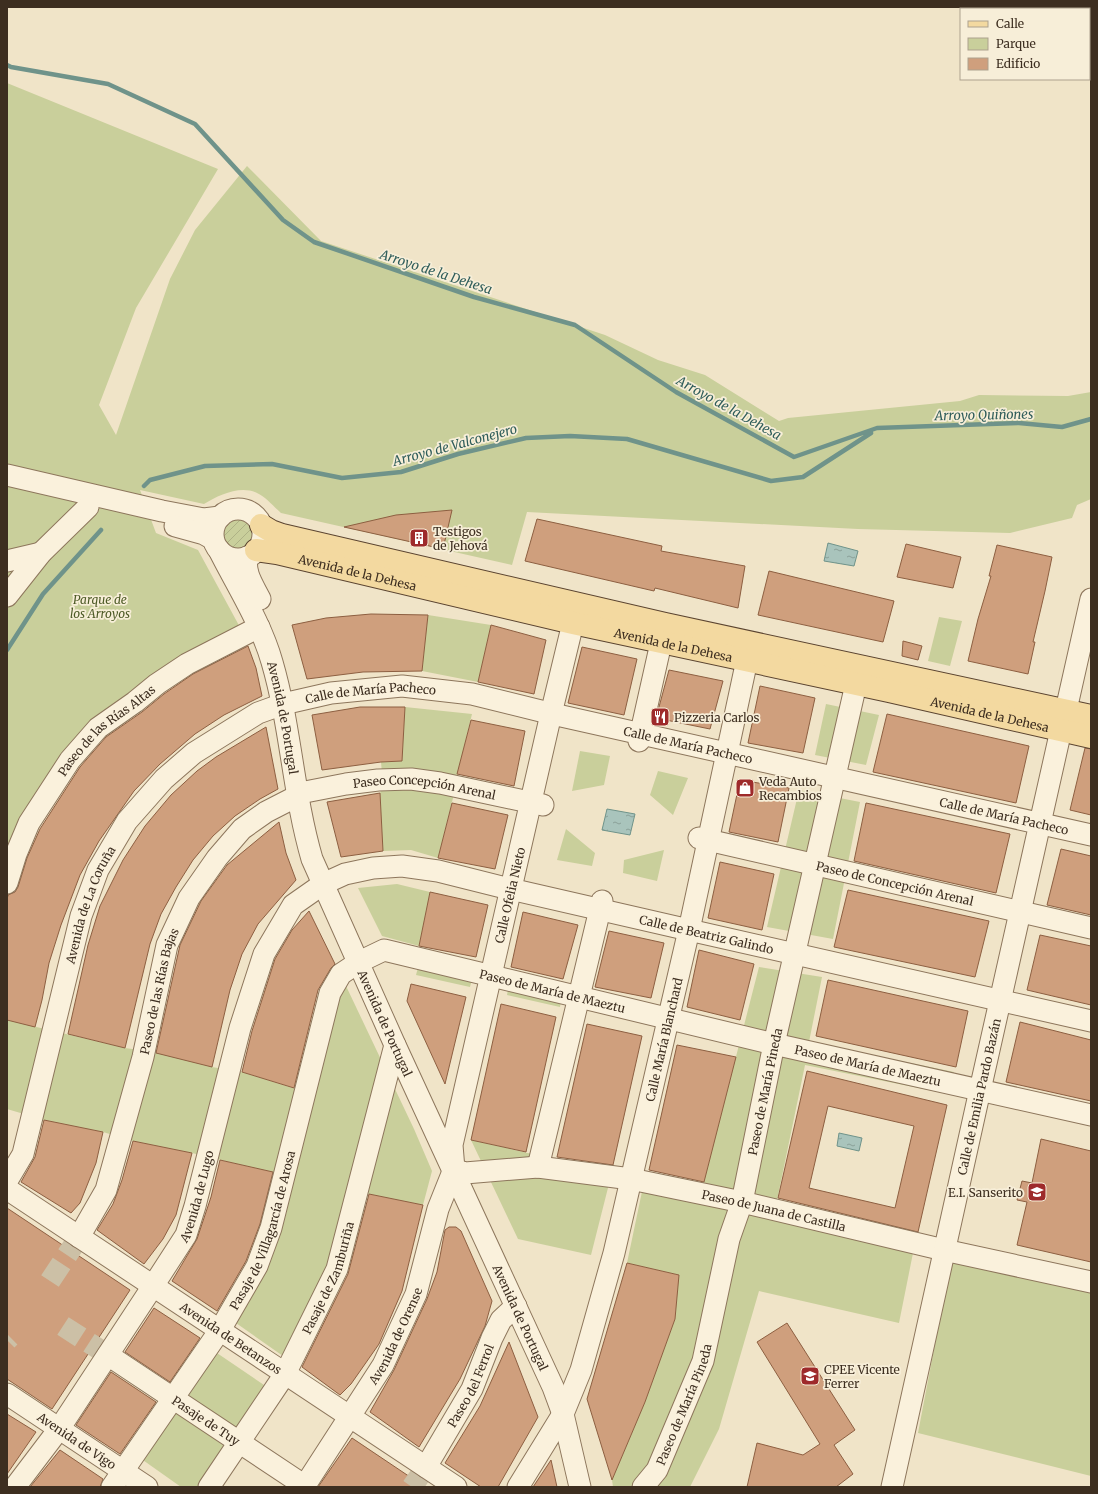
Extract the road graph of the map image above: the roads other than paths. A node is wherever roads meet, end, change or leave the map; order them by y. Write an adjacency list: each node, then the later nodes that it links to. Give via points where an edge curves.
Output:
1 (7, 475): 4 (street, Avenida de la Dehesa, via 162,511 204,519)
2 (7, 489): 3 (street, Avenida de la Dehesa)
3 (88, 507): 6 (street, Avenida de la Dehesa, via 204,534); 7 (street)
4 (220, 517): 5 (street, Avenida de la Dehesa, via 234,509 243,509 251,512); 6 (street, via 214,527)
5 (261, 525): 8 (street, via 262,538); 14 (main road, Avenida de la Dehesa, via 271,532)
6 (216, 545): 8 (street, Avenida de la Dehesa, via 225,555 232,558 239,559); 13 (street, Avenida de Portugal)
7 (41, 553): 9 (street); 10 (street)
8 (252, 554): 12 (main road, Avenida de la Dehesa, via 278,553); 17 (street, Avenida de Portugal, via 245,566 282,654)
9 (7, 561)
10 (7, 596)
11 (1091, 599): 20 (street, Calle de Emilia Pardo Bazán)
12 (573, 623): 14 (main road, Avenida de la Dehesa); 18 (street, Calle Ofelia Nieto)
13 (259, 627): 17 (street, Avenida de Portugal); 32 (street, Paseo de las Rías Altas, via 187,664 98,728 70,760 29,823)
14 (663, 633): 15 (main road, Avenida de la Dehesa); 20 (main road, Avenida de la Dehesa); 21 (street)
15 (747, 660): 16 (main road, Avenida de la Dehesa); 23 (street, Calle María Blanchard)
16 (856, 684): 20 (main road, Avenida de la Dehesa); 24 (street, Paseo de María Pineda)
17 (288, 702): 18 (street, Calle de María Pacheco, via 331,693 402,686 472,694); 25 (street, Avenida de Portugal); 53 (street, Avenida de La Coruña, via 258,713 194,753 170,774 127,821 102,864 81,916 23,1154)
18 (551, 714): 21 (street, Calle de María Pacheco); 26 (street, Calle Ofelia Nieto)
19 (1091, 716): 20 (main road, Avenida de la Dehesa)
20 (1064, 720): 22 (main road, Avenida de la Dehesa); 27 (street, Calle de Emilia Pardo Bazán)
21 (640, 737): 23 (street, Calle de María Pacheco)
22 (1091, 737)
23 (727, 753): 24 (street, Calle de María Pacheco); 29 (street, Calle María Blanchard)
24 (835, 777): 27 (street, Calle de María Pacheco); 30 (street, Paseo de María Pineda)
25 (301, 793): 26 (street, Paseo Concepción Arenal, via 346,784 411,779); 31 (street, Avenida de Portugal, via 306,837 312,859); 56 (street, Paseo de las Rías Bajas, via 266,812 242,829 217,858 189,898 167,945 142,1057 106,1190)
26 (537, 804): 33 (street, Calle Ofelia Nieto)
27 (1040, 824): 28 (street, Calle de María Pacheco); 35 (street, Calle de Emilia Pardo Bazán)
28 (1091, 835)
29 (704, 839): 30 (street, Paseo de Concepción Arenal); 37 (street, Calle María Blanchard)
30 (814, 864): 35 (street, Paseo de Concepción Arenal); 38 (street, Paseo de María Pineda)
31 (328, 882): 33 (street, Calle de Beatriz Galindo, via 345,874 373,868 402,866 438,871); 39 (street, Avenida de Portugal); 59 (street, Avenida de Lugo, via 293,905 264,954 240,1028 186,1235)
32 (7, 883)
33 (510, 889): 34 (street, Calle de Beatriz Galindo); 40 (street, Calle Ofelia Nieto)
34 (601, 905): 37 (street, Calle de Beatriz Galindo); 41 (street)
35 (1020, 912): 36 (street, Paseo de Concepción Arenal); 42 (street, Calle de Emilia Pardo Bazán)
36 (1091, 928)
37 (688, 930): 38 (street, Calle de Beatriz Galindo); 43 (street, Calle María Blanchard)
38 (795, 954): 42 (street, Calle de Beatriz Galindo); 45 (street, Paseo de María Pineda)
39 (363, 960): 40 (street, Paseo de María de Maeztu, via 384,950); 46 (street, Avenida de Portugal); 49 (street, Avenida de Portugal); 61 (street, Pasaje de Villagarcía de Arosa, via 341,974 330,993 271,1228 254,1271)
40 (491, 976): 41 (street, Paseo de María de Maeztu); 49 (street, Calle Ofelia Nieto)
41 (579, 996): 43 (street, Paseo de María de Maeztu); 50 (street)
42 (1001, 1000): 44 (street, Calle de Beatriz Galindo); 47 (street, Calle de Emilia Pardo Bazán)
43 (669, 1018): 45 (street, Paseo de María de Maeztu); 52 (street, Calle María Blanchard)
44 (1091, 1021)
45 (774, 1044): 47 (street, Paseo de María de Maeztu); 55 (street, Paseo de María Pineda)
46 (396, 1045): 51 (street, Avenida de Portugal); 63 (street, Pasaje de Zamburiña, via 337,1269)
47 (980, 1090): 48 (street, Paseo de María de Maeztu); 57 (street, Calle de Emilia Pardo Bazán)
48 (1091, 1115)
49 (452, 1145): 51 (street, Calle Ofelia Nieto)
50 (538, 1167): 51 (street, Paseo de Juana de Castilla); 52 (street, Paseo de Juana de Castilla)
51 (459, 1171): 60 (street, Avenida de Portugal); 66 (street, Avenida de Portugal, via 560,1382); 67 (street, Avenida de Orense, via 438,1209 416,1294 383,1365)
52 (631, 1179): 55 (street, Paseo de Juana de Castilla); 66 (street, Calle María Blanchard, via 614,1253 581,1370)
53 (7, 1181)
54 (7, 1189): 56 (street, Avenida de Betanzos)
55 (742, 1202): 57 (street, Paseo de Juana de Castilla); 80 (street, Paseo de María Pineda, via 729,1239 703,1361 657,1470)
56 (79, 1237): 59 (street, Avenida de Betanzos)
57 (944, 1250): 58 (street, Paseo de Juana de Castilla); 81 (street, Calle de Emilia Pardo Bazán)
58 (1091, 1282)
59 (153, 1286): 61 (street, Avenida de Betanzos); 62 (street, Avenida de Lugo)
60 (516, 1306): 66 (street, Avenida de Portugal); 70 (street, Paseo del Ferrol, via 501,1320 472,1389)
61 (220, 1330): 63 (street, Avenida de Betanzos); 65 (street, Pasaje de Villagarcía de Arosa)
62 (108, 1355): 65 (street, Pasaje de Tuy); 68 (street, Avenida de Lugo)
63 (285, 1374): 67 (street, Avenida de Betanzos); 69 (street, Pasaje de Zamburiña)
64 (7, 1394): 68 (street, Avenida de Vigo)
65 (173, 1398): 69 (street, Pasaje de Tuy); 71 (street, Pasaje de Villagarcía de Arosa)
66 (565, 1408): 77 (street, Calle María Blanchard); 78 (street, Avenida de Portugal); 79 (street, Avenida de Portugal, via 576,1431)
67 (350, 1417): 70 (street, Avenida de Betanzos); 72 (street, Avenida de Orense)
68 (59, 1429): 71 (street, Avenida de Vigo); 73 (street, Avenida de Lugo)
69 (239, 1442): 72 (street, Pasaje de Tuy); 75 (street, Pasaje de Zamburiña)
70 (426, 1467): 76 (street, Avenida de Betanzos)
71 (117, 1479): 74 (street, Avenida de Vigo)
72 (305, 1486)
73 (15, 1487)
74 (147, 1487)
75 (209, 1487)
76 (456, 1487)
77 (518, 1487)
78 (580, 1487)
79 (589, 1487)
80 (643, 1487)
81 (892, 1487)

